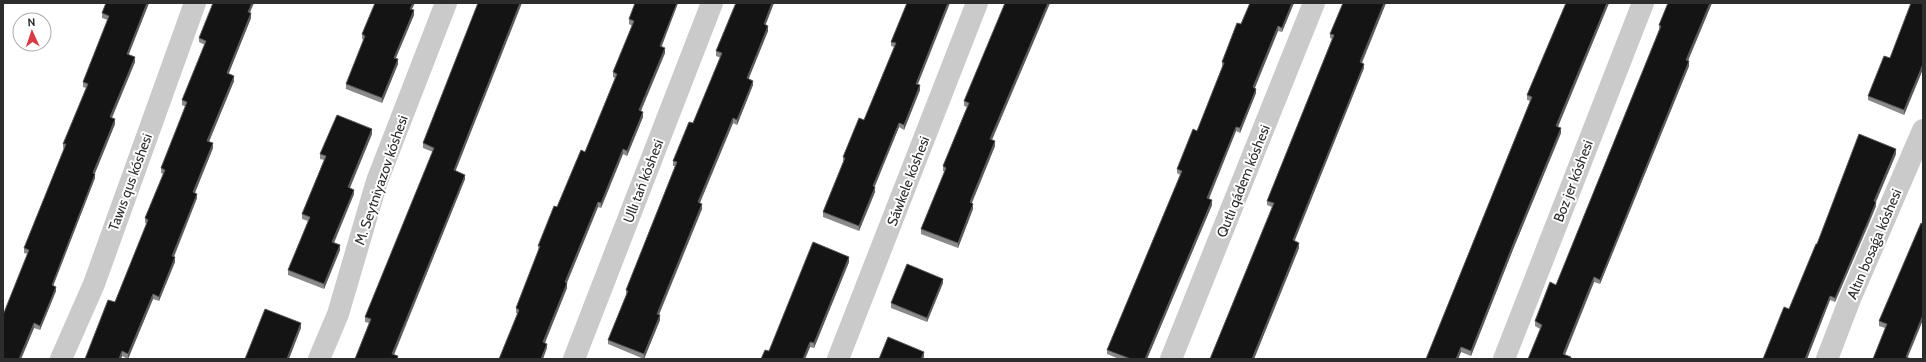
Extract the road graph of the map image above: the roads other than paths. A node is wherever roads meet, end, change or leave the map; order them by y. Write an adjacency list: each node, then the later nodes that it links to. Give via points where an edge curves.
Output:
1 (195, 3): 8 (street, Tawıs qus kóshesi, via 94,284)
2 (446, 3): 9 (street, M. Seytniyazov kóshesi, via 377,182 338,314)
3 (712, 3): 10 (street, Ullı tań kóshesi)
4 (977, 3): 11 (street, Sáwkele kóshesi)
5 (1314, 3): 12 (street, Qutlı qádem kóshesi)
6 (1643, 3): 13 (street, Boz jer kóshesi)
7 (1923, 130): 14 (street, Altın bosaǵa kóshesi, via 1850,299)
8 (61, 359)
9 (319, 359)
10 (574, 359)
11 (838, 359)
12 (1172, 359)
13 (1504, 359)
14 (1828, 359)

